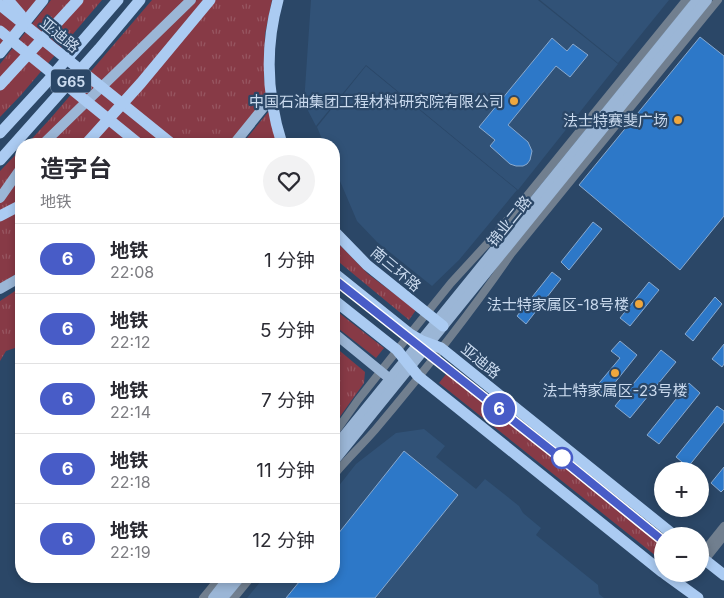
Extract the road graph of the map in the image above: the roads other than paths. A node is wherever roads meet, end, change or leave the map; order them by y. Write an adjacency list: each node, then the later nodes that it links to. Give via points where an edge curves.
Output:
1 (8, 0): 15 (highway)
2 (43, 0): 16 (highway)
3 (78, 0): 17 (highway)
4 (118, 0): 19 (highway, G65)
5 (140, 0): 20 (highway, G65)
6 (191, 0): 21 (main road)
7 (210, 0): 22 (highway)
8 (278, 0): 18 (highway, via 270,47)
9 (686, 0): 38 (street, via 502,228)
10 (697, 0): 39 (main road, 锦业二路)
11 (707, 0): 39 (main road, 锦业二路)
12 (718, 0): 43 (street, via 511,254 484,295)
13 (0, 5): 15 (highway, 亚迪路)
14 (0, 32): 23 (highway)
15 (41, 39): 24 (highway, 亚迪路)
16 (0, 53)
17 (0, 85)
18 (271, 98): 25 (main road); 26 (highway)
19 (0, 133)
20 (20, 138)
21 (49, 138)
22 (92, 138)
23 (132, 138)
24 (165, 138)
25 (239, 138)
26 (281, 138)
27 (15, 143): 28 (highway, G65)
28 (0, 160)
29 (15, 177): 30 (main road)
30 (0, 198)
31 (15, 208): 32 (highway)
32 (0, 216)
33 (340, 237): 38 (highway, 南三环路, via 367,265)
34 (340, 278): 40 (highway, 亚迪路)
35 (15, 280): 36 (main road)
36 (0, 289)
37 (340, 305): 44 (highway)
38 (427, 313): 39 (highway, 南三环路); 40 (street)
39 (440, 324): 42 (main road, 锦业二路)
40 (410, 334): 42 (highway, 亚迪路); 44 (street)
41 (340, 338): 46 (main road)
42 (426, 342): 43 (highway, 亚迪路); 45 (main road, 锦业二路)
43 (441, 348): 47 (street); 54 (highway, 亚迪路)
44 (397, 350): 45 (highway); 46 (street)
45 (409, 363): 47 (highway); 48 (main road, 锦业二路)
46 (380, 371): 48 (main road); 49 (street)
47 (418, 376): 52 (street, via 374,432); 59 (highway)
48 (393, 381): 50 (main road, 锦业二路); 51 (main road, 锦业二路)
49 (340, 426)
50 (340, 441)
51 (340, 453)
52 (340, 467)
53 (724, 526): 56 (street)
54 (664, 527)
55 (724, 536): 57 (street)
56 (709, 547)
57 (709, 550)
58 (709, 563): 60 (highway)
59 (654, 565)
60 (724, 575)
61 (676, 582): 70 (highway)
62 (216, 583): 66 (street)
63 (225, 583): 67 (main road)
64 (235, 583): 68 (main road)
65 (246, 583): 69 (street)
66 (204, 598)
67 (213, 598)
68 (223, 598)
69 (234, 598)
70 (698, 598)

